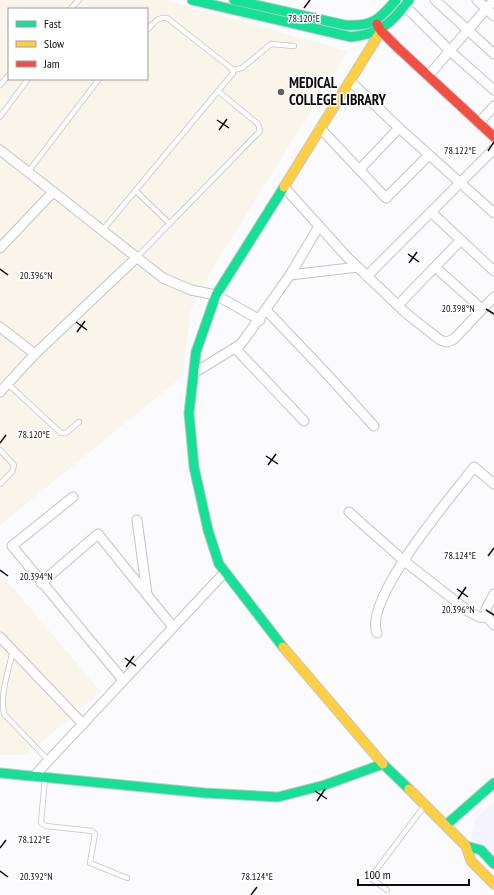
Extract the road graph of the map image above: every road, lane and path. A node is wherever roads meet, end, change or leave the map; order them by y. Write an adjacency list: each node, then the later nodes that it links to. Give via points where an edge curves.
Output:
1 (78, 0): 9 (lane)
2 (192, 0): 15 (main road, via 351,37)
3 (234, 0): 12 (main road, via 345,25 361,27)
4 (396, 0): 12 (main road)
5 (435, 0): 14 (street)
6 (477, 0): 10 (street)
7 (494, 0): 10 (street)
8 (407, 3): 15 (main road); 17 (street)
9 (71, 8)
10 (486, 9): 11 (street); 14 (street)
11 (494, 16)
12 (376, 22): 15 (main road)
13 (148, 29): 19 (lane, via 158,19 167,18)
14 (468, 30): 17 (street); 18 (street)
15 (381, 31): 21 (main road); 24 (main road)
16 (294, 46): 19 (lane, via 271,44 242,68)
17 (450, 51): 21 (street); 26 (street)
18 (494, 54)
19 (233, 70): 27 (lane)
20 (8, 76): 25 (lane)
21 (428, 76): 30 (main road)
22 (27, 80): 29 (lane)
23 (98, 80): 38 (lane)
24 (350, 81): 31 (main road); 32 (street)
25 (0, 85)
26 (494, 90)
27 (218, 91): 41 (lane); 45 (lane, via 258,124 260,130)
28 (494, 106): 30 (street)
29 (0, 117)
30 (479, 123): 33 (main road)
31 (320, 128): 37 (street); 40 (main road)
32 (399, 128): 36 (street); 37 (street)
33 (494, 137)
34 (494, 149): 39 (street)
35 (0, 150): 38 (street)
36 (429, 155): 37 (street, via 386,198); 39 (street)
37 (359, 170)
38 (28, 172): 42 (street)
39 (460, 183): 43 (street); 44 (street)
40 (284, 187): 46 (street); 56 (main road)
41 (136, 190): 45 (lane); 47 (lane)
42 (53, 192): 47 (street); 49 (street)
43 (431, 212): 48 (street); 55 (street)
44 (494, 213)
45 (170, 224): 50 (lane)
46 (319, 226): 51 (street); 54 (street)
47 (102, 231): 50 (street)
48 (461, 240): 52 (street); 53 (street)
49 (0, 248)
50 (136, 258): 56 (street, via 163,278 191,290); 64 (street)
51 (358, 267): 54 (street); 55 (street)
52 (436, 267): 58 (street); 59 (street)
53 (494, 271)
54 (290, 275): 60 (street)
55 (367, 276): 58 (street)
56 (216, 295): 61 (street); 65 (main road, via 196,352)
57 (494, 297): 59 (street)
58 (398, 305): 59 (street, via 440,340 447,342 454,339)
59 (482, 309)
60 (266, 310): 61 (street); 70 (street)
61 (260, 320): 63 (street)
62 (0, 327): 64 (street)
63 (235, 348): 65 (street); 68 (street)
64 (35, 354): 66 (street)
65 (194, 373): 78 (main road, via 189,413 194,467 208,530 219,564)
66 (8, 384): 67 (street); 69 (lane, via 61,433 66,433)
67 (0, 392)
68 (304, 421)
69 (79, 422)
70 (374, 426)
71 (0, 450): 72 (lane, via 14,465 12,472)
72 (0, 484)
73 (494, 484): 77 (street, via 474,467)
74 (73, 497): 79 (street, via 12,546)
75 (348, 512): 77 (street)
76 (137, 520): 81 (street)
77 (404, 560): 82 (street, via 468,611); 84 (street, via 380,603 374,627)
78 (225, 572): 83 (street); 91 (main road, via 288,653)
79 (42, 583): 81 (street, via 98,534); 87 (street)
80 (494, 594): 82 (street, via 486,608)
81 (147, 595): 83 (street)
82 (491, 621)
83 (173, 627): 87 (street)
84 (377, 633)
85 (0, 637): 86 (street)
86 (14, 651): 88 (lane, via 0,697); 89 (street)
87 (123, 680): 89 (street)
88 (0, 707): 90 (lane)
89 (83, 724): 90 (street)
90 (48, 761): 93 (street)
91 (383, 764): 94 (main road, via 325,785 278,797 205,793); 96 (main road)
92 (0, 773): 93 (main road)
93 (35, 775): 94 (main road)
94 (46, 777): 100 (lane, via 41,823 46,826 92,831 95,834 90,863)
95 (494, 783): 97 (main road)
96 (425, 806): 97 (main road); 102 (lane, via 371,877)
97 (446, 825): 98 (main road)
98 (466, 846): 99 (main road, via 480,850); 101 (main road, via 471,861)
99 (494, 864)
100 (127, 878)
101 (494, 884)
102 (388, 890)

